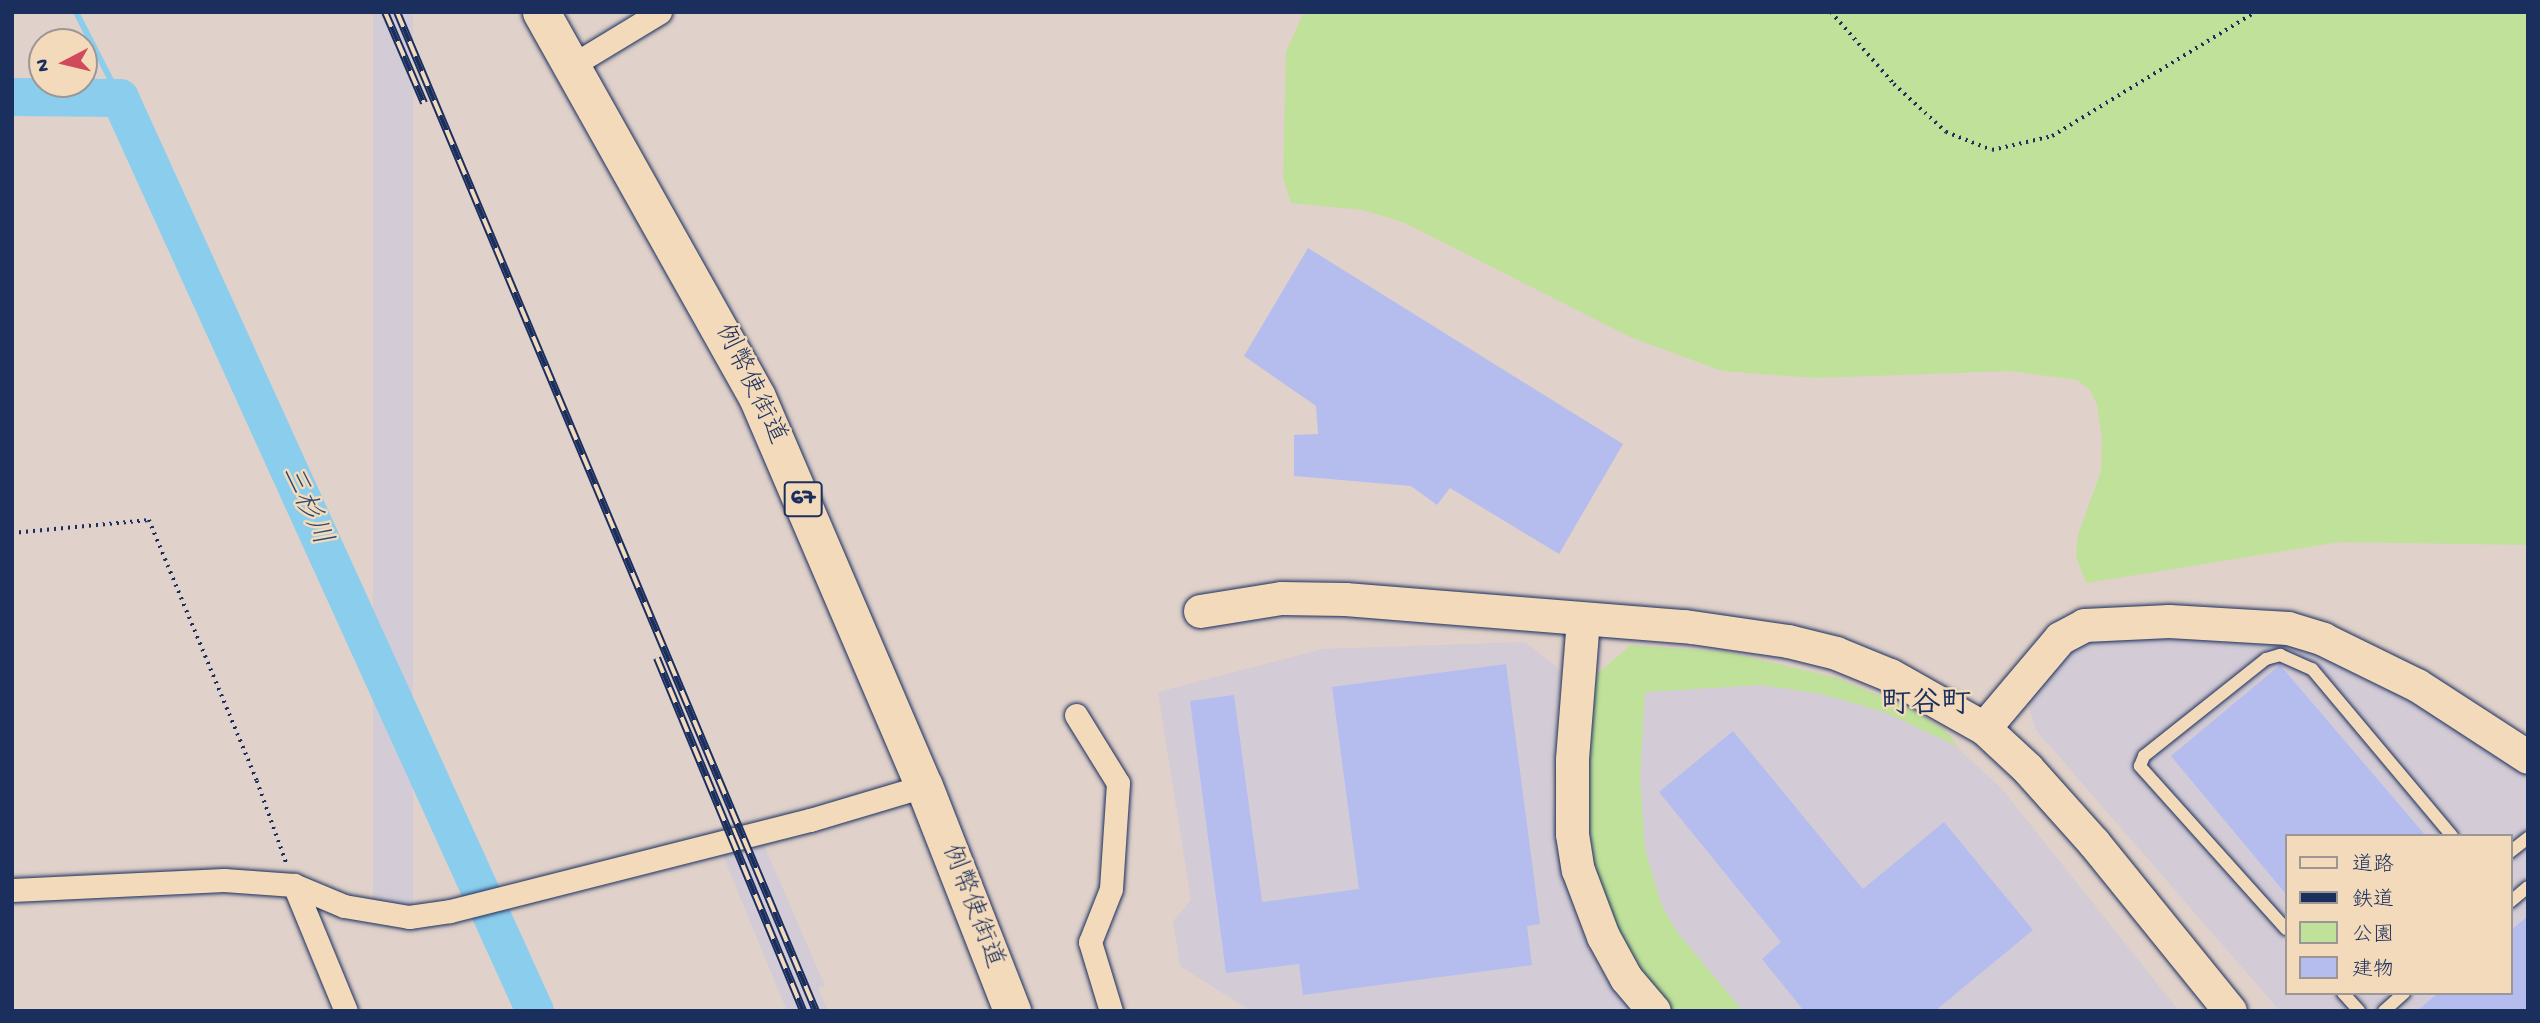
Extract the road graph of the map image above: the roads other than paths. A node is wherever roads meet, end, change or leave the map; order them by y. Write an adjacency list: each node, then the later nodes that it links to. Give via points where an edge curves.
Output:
1 (541, 12): 3 (main road, 例幣使街道 / 67)
2 (660, 12): 3 (street)
3 (571, 66): 9 (main road, 例幣使街道 / 67, via 757,397)
4 (1200, 611): 5 (street, via 1281,598 1345,599)
5 (1583, 619): 7 (street, via 1684,625 1836,653 1890,675); 23 (street, via 1572,761 1574,846 1588,903 1603,936 1626,978)
6 (1076, 715): 22 (street, via 1118,783 1111,890 1090,942)
7 (1984, 728): 8 (street, via 2060,638 2084,625 2169,621 2288,628 2323,639 2417,685); 24 (street, via 2094,843)
8 (2528, 757)
9 (924, 786): 13 (street, via 810,820 409,916 376,914); 21 (main road, 例幣使街道 / 67)
10 (2450, 834): 17 (lane, via 2312,669 2280,654 2266,659 2144,756 2140,766)
11 (2528, 838): 12 (lane)
12 (2512, 850)
13 (294, 885): 15 (street, via 224,880); 20 (street)
14 (2528, 887): 16 (lane)
15 (12, 890)
16 (2512, 900)
17 (2284, 926)
18 (2345, 995): 25 (lane)
19 (2402, 995): 26 (lane)
20 (346, 1011)
21 (1012, 1011)
22 (1111, 1011)
23 (1654, 1011)
24 (2230, 1011)
25 (2359, 1011)
26 (2384, 1011)

